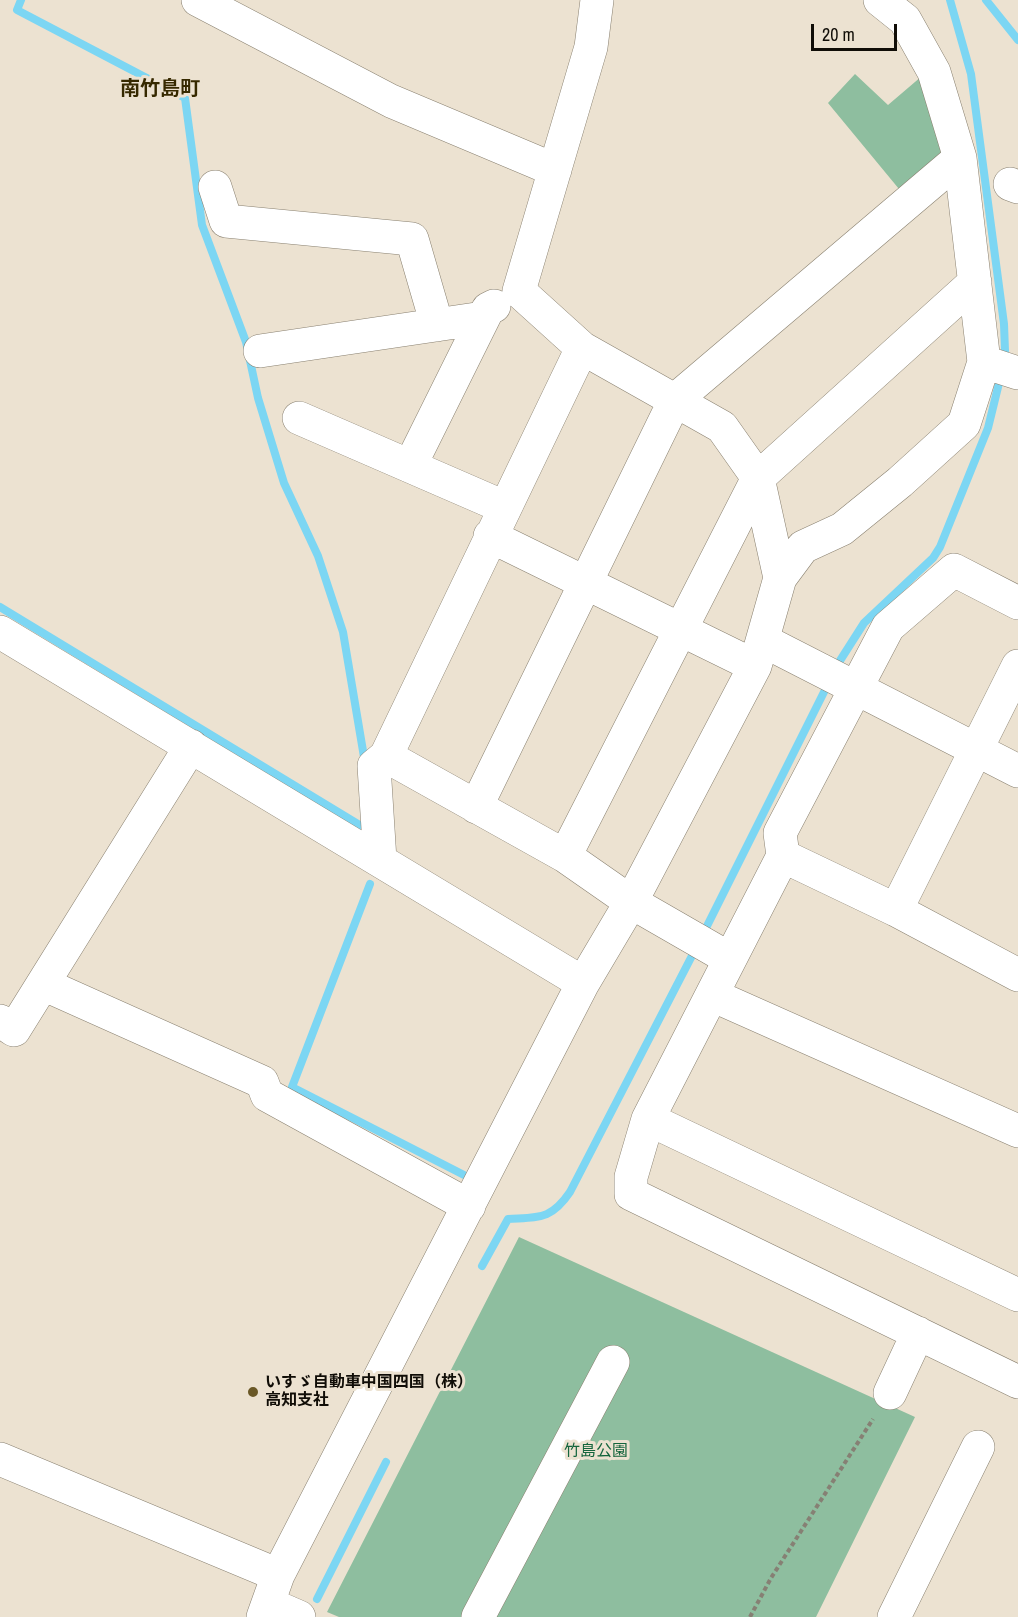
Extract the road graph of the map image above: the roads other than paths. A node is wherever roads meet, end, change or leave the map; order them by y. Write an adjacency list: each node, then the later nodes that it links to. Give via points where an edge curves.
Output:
1 (198, 0): 5 (street, via 391,101)
2 (597, 0): 5 (street, via 591,47)
3 (880, 0): 4 (street, via 905,20 934,72)
4 (960, 158): 7 (street); 15 (street)
5 (555, 170): 8 (street)
6 (215, 187): 10 (street, via 226,221 412,239)
7 (975, 282): 13 (street); 18 (street)
8 (519, 291): 9 (street, via 488,309); 11 (street)
9 (483, 318): 10 (street); 17 (street)
10 (437, 325): 12 (street)
11 (582, 348): 15 (street); 19 (street)
12 (260, 351)
13 (984, 362): 14 (street); 21 (street, via 964,423 842,529 803,547)
14 (1018, 373)
15 (675, 400): 18 (street, via 722,427); 22 (street)
16 (299, 418): 17 (street)
17 (410, 466): 19 (street)
18 (758, 478): 21 (street); 24 (street)
19 (504, 507): 20 (street)
20 (490, 536): 22 (street); 31 (street)
21 (780, 578): 26 (street)
22 (586, 582): 24 (street); 33 (street)
23 (1018, 603): 28 (street, via 954,570 888,627)
24 (681, 629): 26 (street); 34 (street)
25 (0, 632): 29 (street)
26 (759, 653): 28 (street, via 808,664); 37 (street)
27 (1018, 666): 30 (street)
28 (853, 689): 30 (street); 35 (street, via 780,833)
29 (191, 747): 36 (street); 42 (street)
30 (976, 750): 32 (street); 38 (street)
31 (386, 756): 33 (street); 36 (street, via 374,766)
32 (1018, 771)
33 (477, 807): 34 (street)
34 (565, 856): 37 (street)
35 (783, 856): 38 (street); 39 (street)
36 (380, 861): 41 (street)
37 (632, 902): 39 (street); 41 (street)
38 (896, 910): 40 (street)
39 (724, 954): 43 (street)
40 (1018, 975)
41 (583, 982): 47 (street)
42 (43, 984): 44 (street, via 14,1030); 47 (street, via 262,1082 267,1095)
43 (712, 994): 45 (street); 46 (street)
44 (0, 1021)
45 (648, 1119): 48 (street); 49 (street, via 631,1177 631,1194)
46 (1018, 1131)
47 (469, 1206): 55 (street)
48 (1018, 1295)
49 (918, 1333): 51 (street); 52 (street)
50 (613, 1362): 57 (street)
51 (1018, 1382)
52 (890, 1393)
53 (978, 1447): 58 (street)
54 (0, 1459): 55 (street)
55 (270, 1599): 56 (street)
56 (299, 1617)
57 (478, 1617)
58 (894, 1617)

